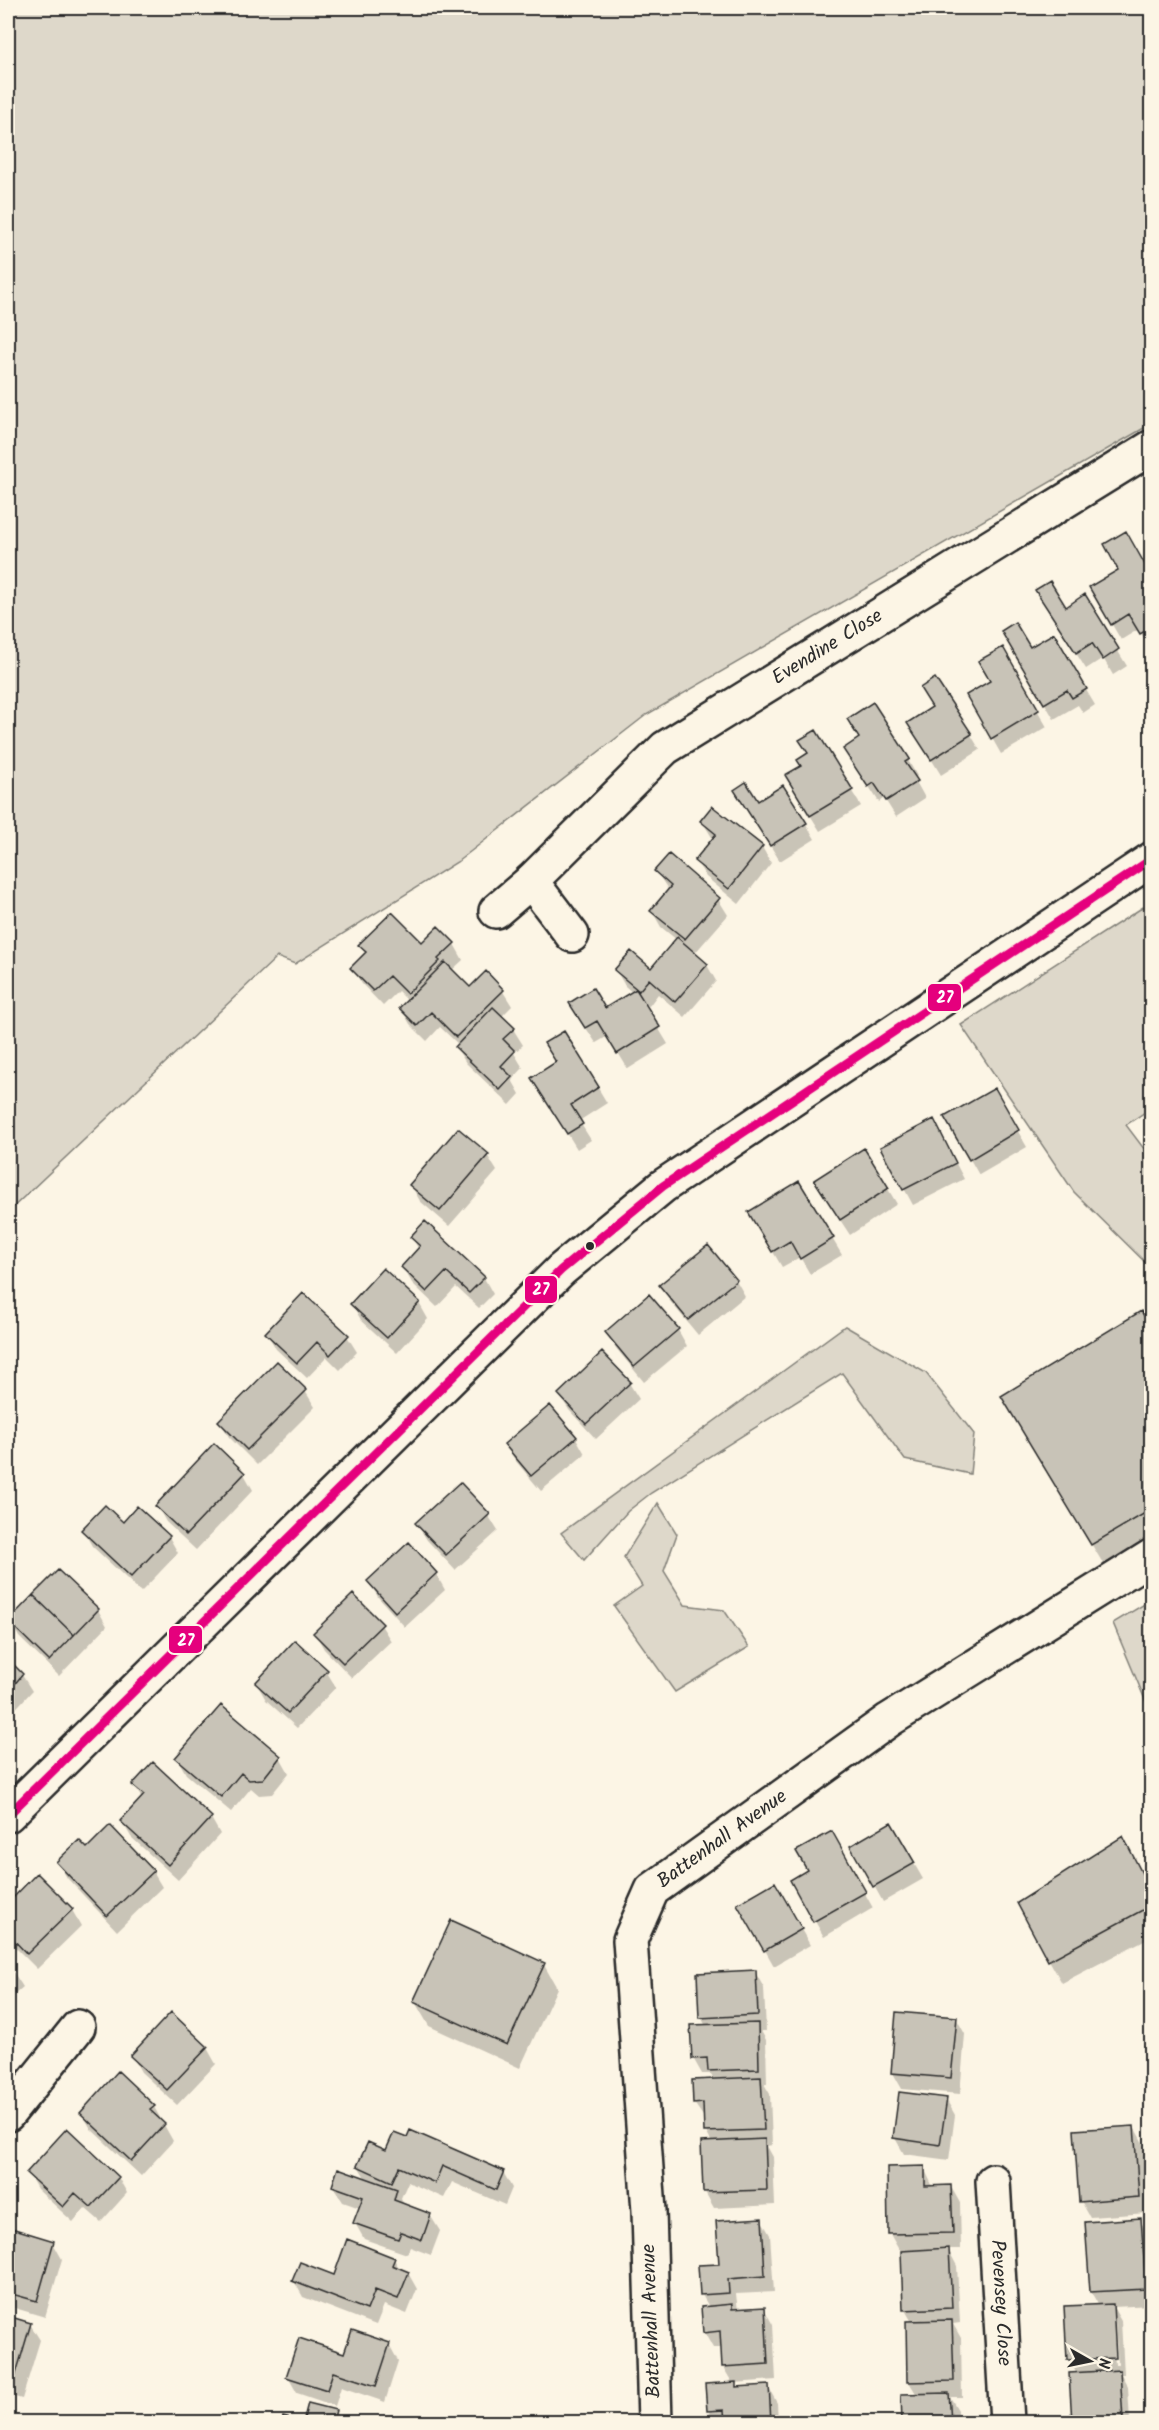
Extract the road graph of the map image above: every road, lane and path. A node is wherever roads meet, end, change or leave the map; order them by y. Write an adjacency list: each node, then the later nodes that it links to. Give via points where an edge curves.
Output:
1 (1152, 447): 3 (street, Evendine Close, via 665,748)
2 (1152, 859): 7 (street, via 663,1186 561,1270)
3 (531, 881): 4 (street, Evendine Close); 5 (street)
4 (496, 911)
5 (572, 935)
6 (1152, 1556): 11 (street, Battenhall Avenue, via 889,1720 652,1890 630,1940 649,2211)
7 (8, 1815)
8 (78, 2027): 9 (street)
9 (8, 2114)
10 (993, 2181): 12 (street, Pevensey Close)
11 (655, 2422)
12 (1007, 2422)

